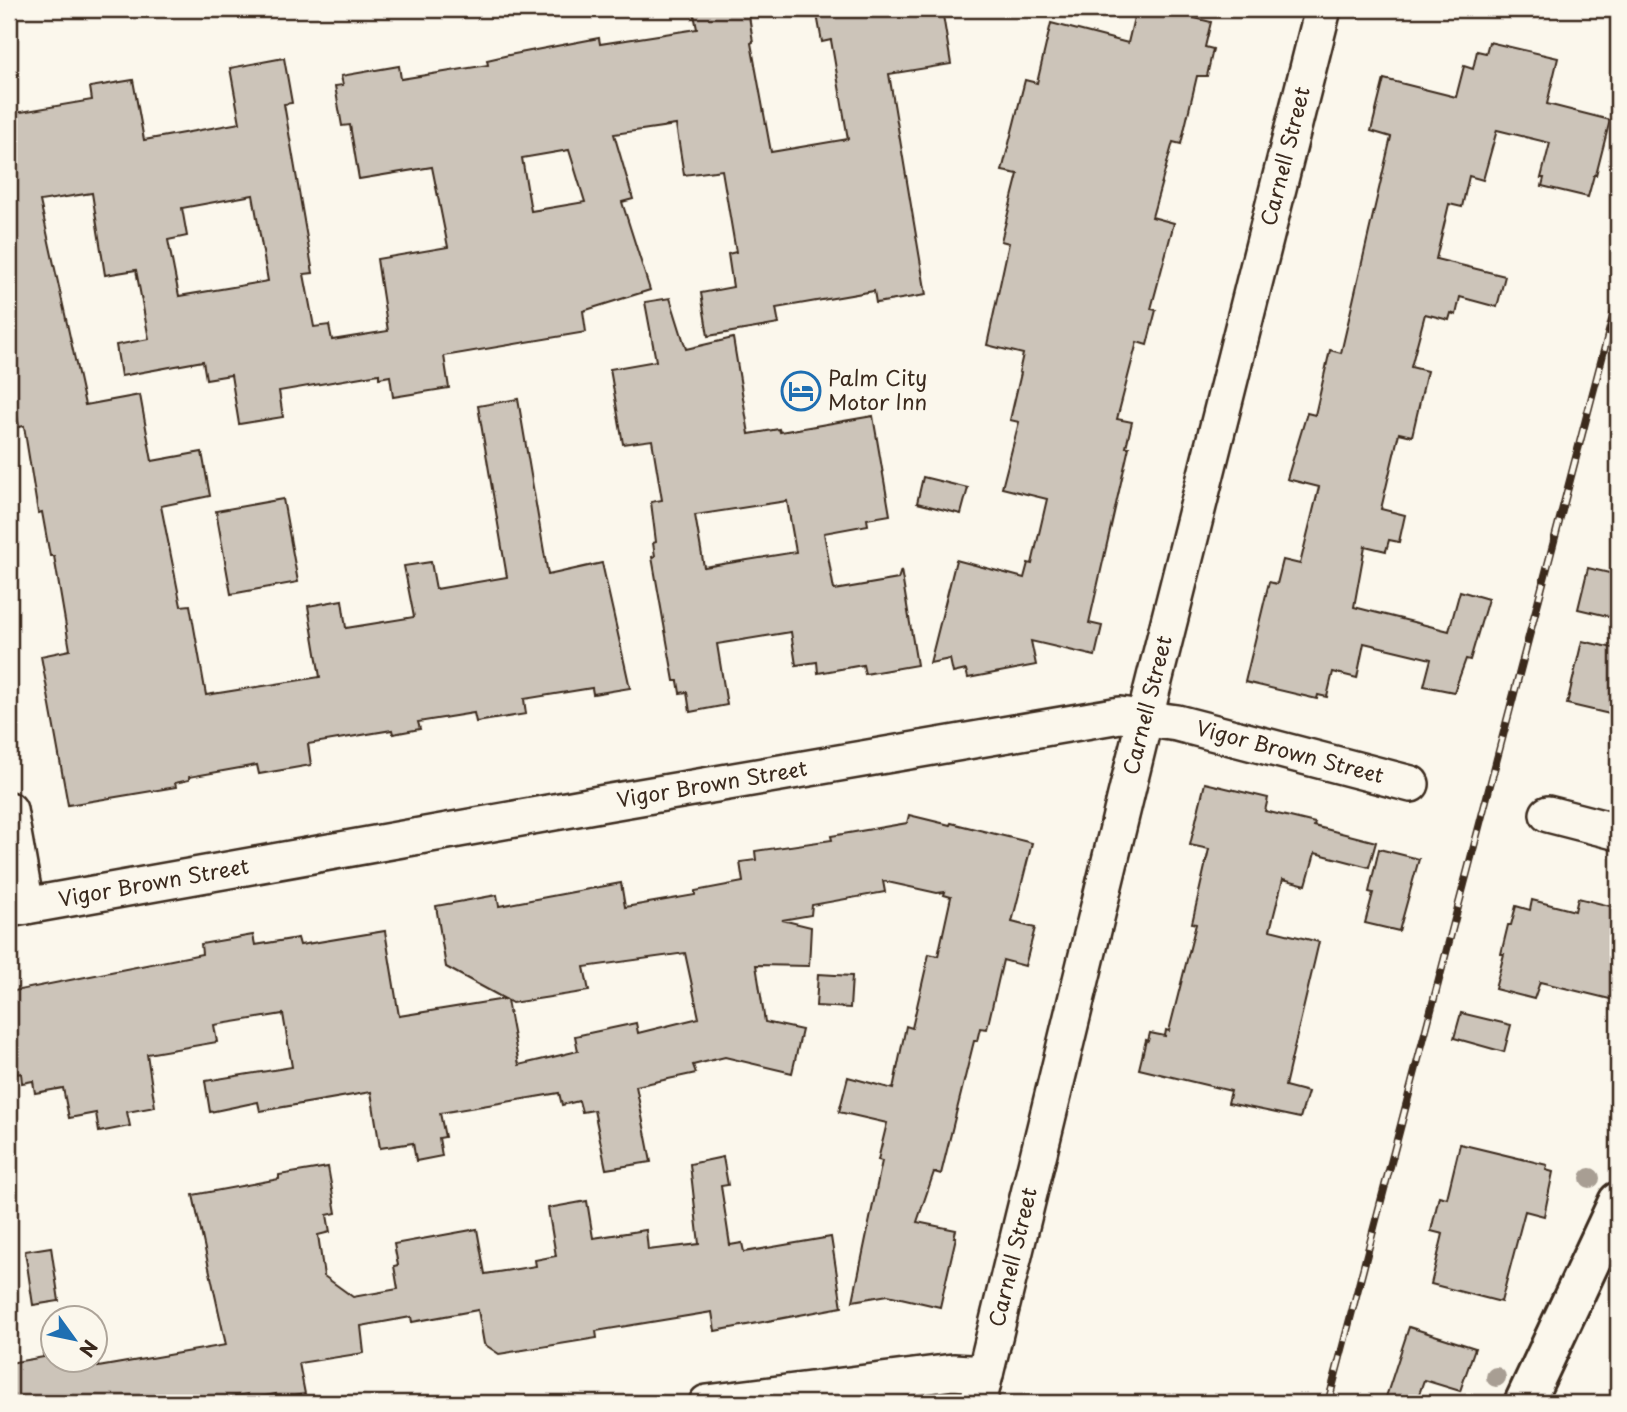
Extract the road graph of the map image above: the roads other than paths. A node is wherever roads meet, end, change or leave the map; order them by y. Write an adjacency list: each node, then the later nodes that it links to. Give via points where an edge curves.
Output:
1 (1323, 9): 2 (street, Carnell Street)
2 (1145, 717): 3 (street, Vigor Brown Street); 7 (street, Vigor Brown Street, via 1113,716); 9 (street, Carnell Street)
3 (1412, 784)
4 (9, 810): 7 (street)
5 (1548, 814): 6 (street)
6 (1618, 832)
7 (17, 908)
8 (1618, 1202): 11 (main road)
9 (981, 1388): 10 (street, via 953,1372)
10 (708, 1403)
11 (1524, 1403)

